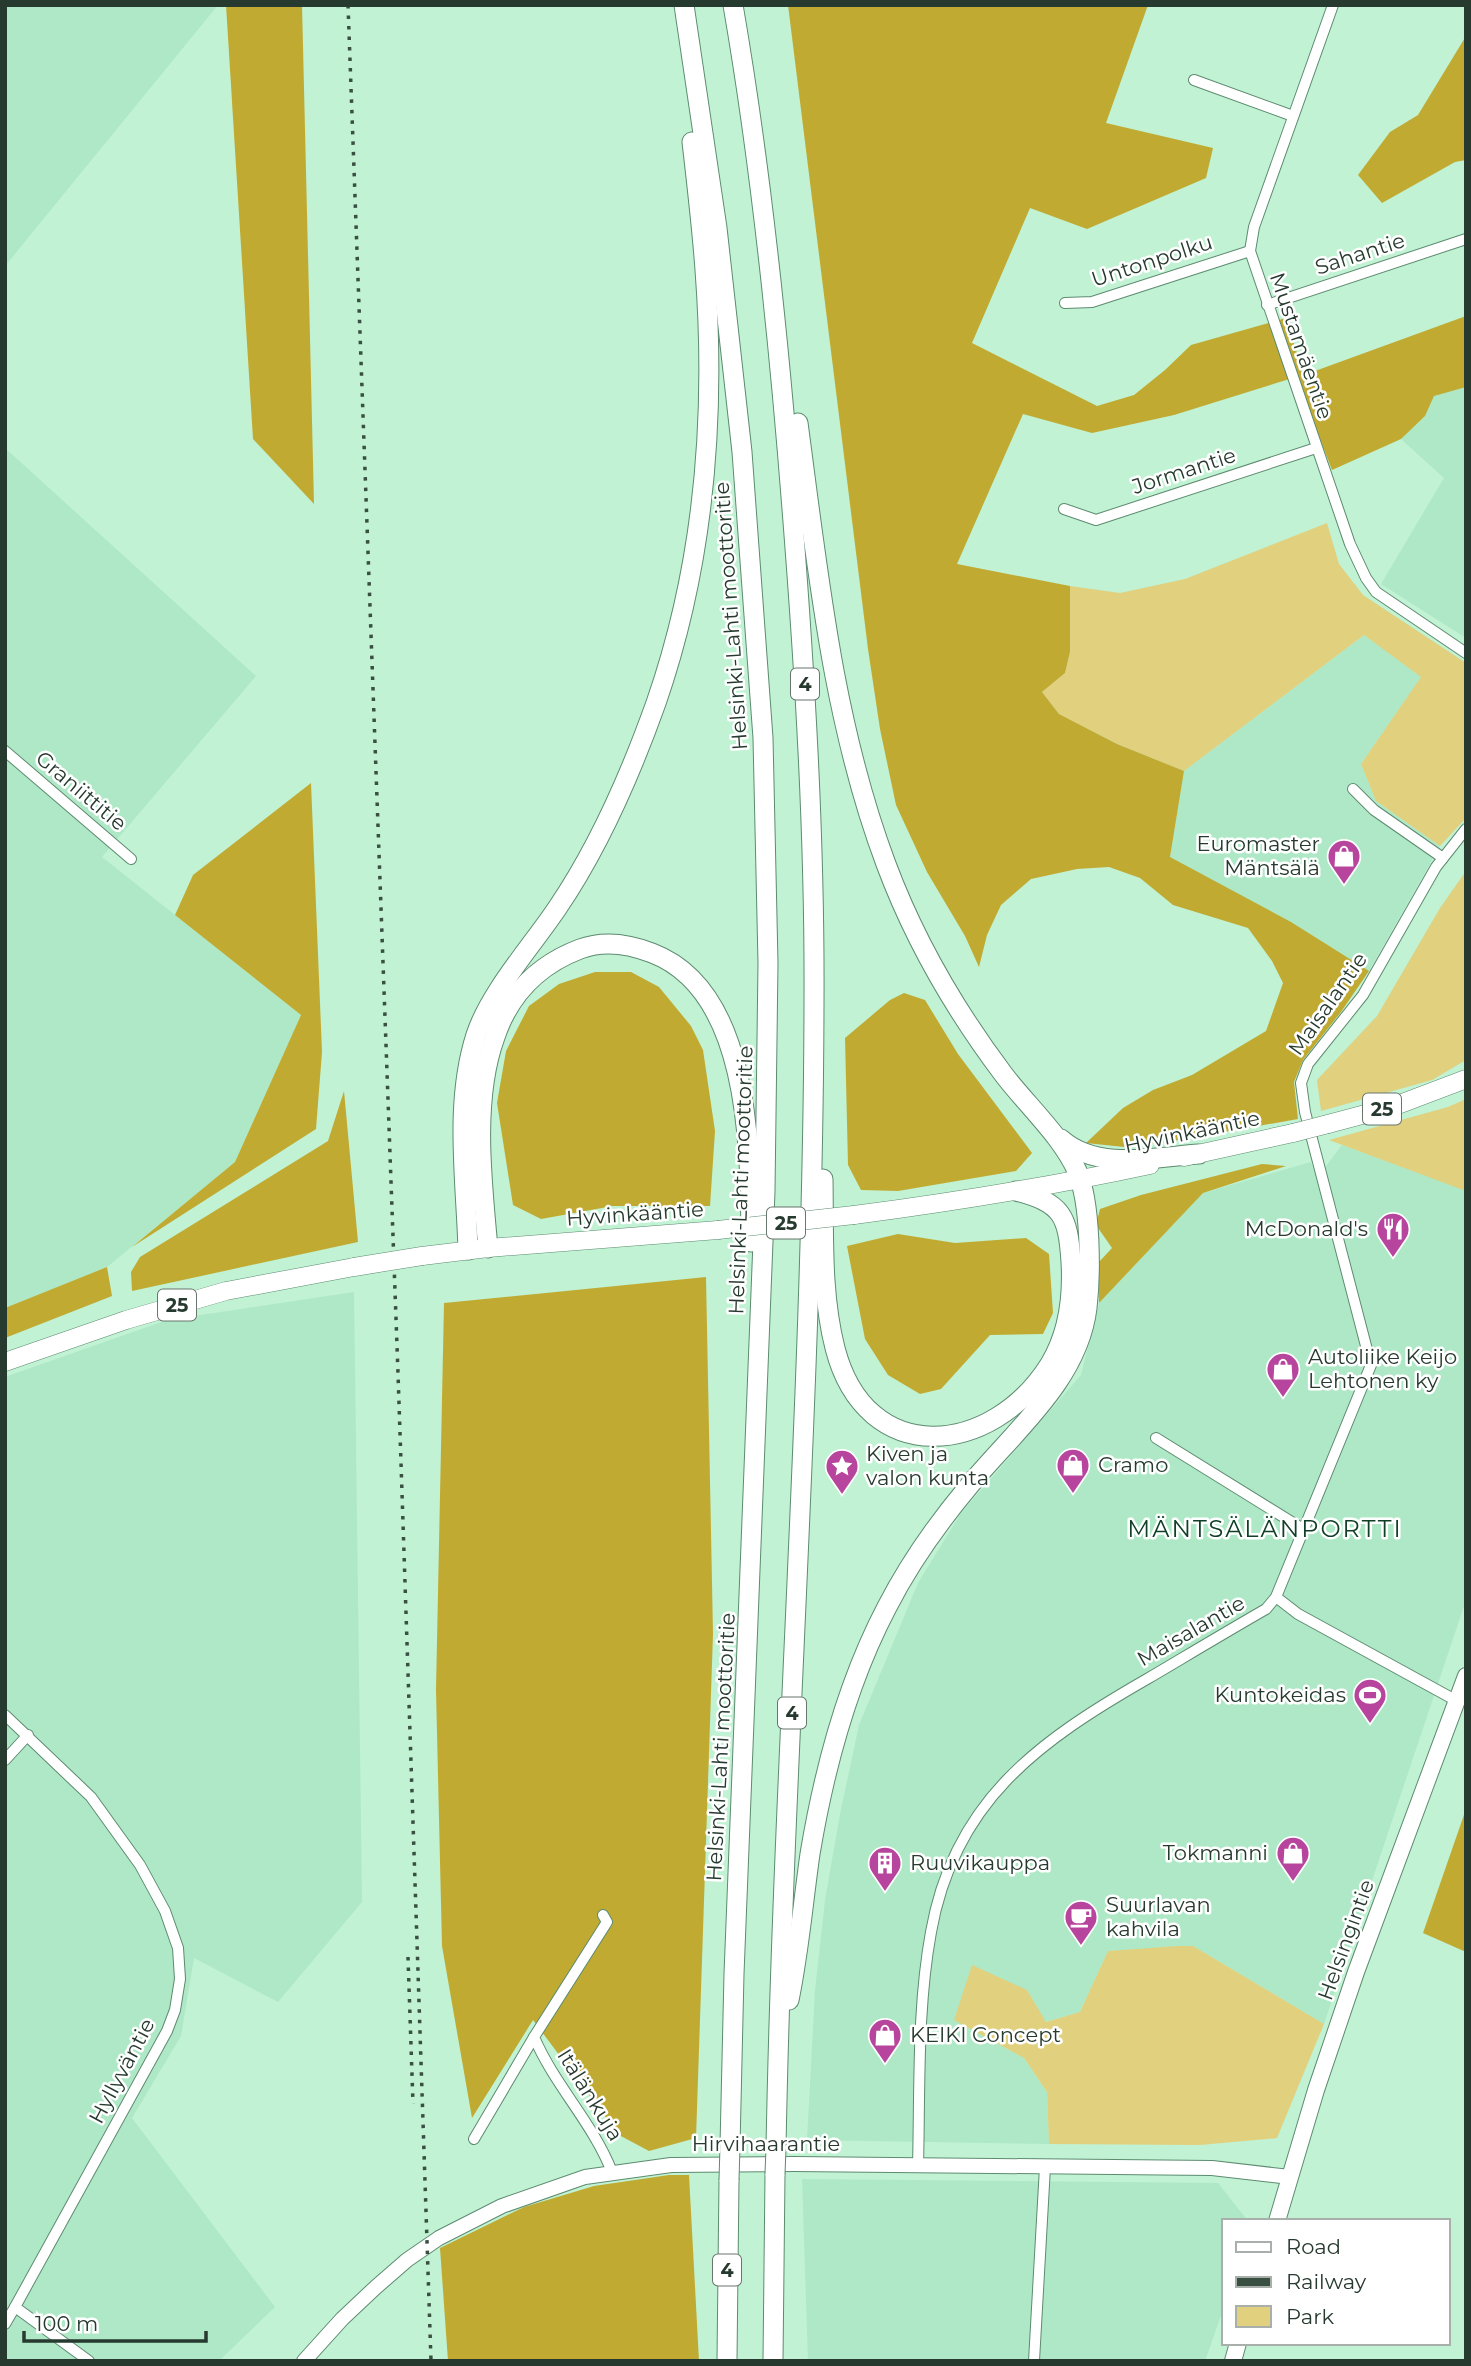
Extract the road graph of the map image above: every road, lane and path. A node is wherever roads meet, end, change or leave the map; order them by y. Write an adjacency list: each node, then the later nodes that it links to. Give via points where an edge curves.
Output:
1 (684, 5): 5 (highway, Helsinki-Lahti moottoritie / 4)
2 (733, 5): 7 (highway, 4)
3 (1333, 5): 6 (street, Mustamäentie)
4 (1194, 80): 6 (street)
5 (698, 89): 28 (highway, via 692,138 705,271 708,411 693,559 678,631 656,702 610,814 559,905 489,1006 477,1033 468,1066 464,1126); 31 (highway, Helsinki-Lahti moottoritie / 4, via 741,452 764,738 768,1050)
6 (1293, 116): 9 (street, Mustamäentie)
7 (764, 218): 20 (highway, 4, via 786,425 808,733); 24 (highway, via 834,671 871,821 906,911 947,991)
8 (1466, 239): 11 (street, Sahantie)
9 (1250, 251): 10 (street, Untonpolku, via 1092,302); 11 (street, Mustamäentie)
10 (1065, 303)
11 (1267, 305): 12 (street, Mustamäentie)
12 (1316, 448): 13 (street, Jormantie, via 1096,520); 14 (street, Mustamäentie, via 1352,550 1376,592)
13 (1064, 509)
14 (1466, 653)
15 (5, 751): 19 (street, Graniittitie)
16 (1353, 789): 18 (street, via 1374,810)
17 (1466, 830): 18 (street, Maisalantie)
18 (1443, 858): 32 (street, Maisalantie, via 1363,995 1308,1064 1301,1083 1371,1366)
19 (131, 859)
20 (814, 1008): 27 (highway, via 830,1319 852,1390 884,1423 926,1437 961,1434 982,1426 1021,1399 1051,1362 1070,1309 1072,1274 1066,1225 1051,1203); 41 (highway, 4, via 804,1394)
21 (1466, 1074): 23 (highway, Hyvinkääntie / 25)
22 (1466, 1079): 23 (highway, Hyvinkääntie / 25)
23 (1436, 1091): 25 (highway, Hyvinkääntie / 25, bridge, via 1392,1107)
24 (1044, 1124): 25 (highway, via 1067,1144 1098,1158); 26 (highway, via 1076,1167)
25 (1199, 1154): 26 (highway, Hyvinkääntie / 25)
26 (1080, 1180): 27 (highway, Hyvinkääntie / 25); 41 (highway, via 1087,1209 1087,1309 1074,1352 1048,1394 952,1507 912,1563 874,1632 851,1689 822,1795)
27 (1016, 1191): 28 (highway, Hyvinkääntie / 25, bridge, via 718,1230)
28 (478, 1249): 29 (highway, Hyvinkääntie / 25, bridge, via 226,1291); 31 (highway, via 484,1199 482,1113 487,1062 513,998 557,958 607,944 633,946 682,969 713,1007 727,1039 743,1106 751,1195)
29 (5, 1362)
30 (1156, 1438): 32 (street)
31 (754, 1464): 52 (highway, Helsinki-Lahti moottoritie / 4, bridge, via 734,1974)
32 (1303, 1530): 33 (street, Maisalantie)
33 (1276, 1597): 35 (street, via 1298,1614); 43 (street, Maisalantie, via 1266,1609 1063,1731 1003,1782 962,1838 931,1929 923,1983)
34 (1466, 1676): 35 (main road, Helsingintie)
35 (1457, 1701): 46 (main road, Helsingintie, via 1356,1972)
36 (5, 1715): 37 (street, Hyllyväntie)
37 (28, 1735): 38 (street); 48 (street, Hyllyväntie, via 91,1797 140,1865 165,1911 178,1948 180,1979 167,2031)
38 (5, 1760)
39 (603, 1915): 40 (street, Itälänkuja, via 607,1922)
40 (534, 2037): 42 (street, Itälänkuja); 45 (street, Itälänkuja, via 546,2064 597,2138)
41 (777, 2060): 53 (highway, 4, bridge)
42 (474, 2139)
43 (918, 2165): 44 (street, Hirvihaarantie); 45 (street, Hirvihaarantie, via 671,2165)
44 (1045, 2167): 46 (street, Hirvihaarantie, via 1212,2168); 54 (street)
45 (612, 2172): 51 (street, Hirvihaarantie, via 540,2191 439,2238 376,2287)
46 (1290, 2177): 47 (main road, Helsingintie)
47 (1277, 2219)
48 (15, 2307): 49 (street, Hyllyväntie); 50 (street)
49 (5, 2324)
50 (89, 2361)
51 (304, 2361)
52 (727, 2361)
53 (773, 2361)
54 (1034, 2361)

